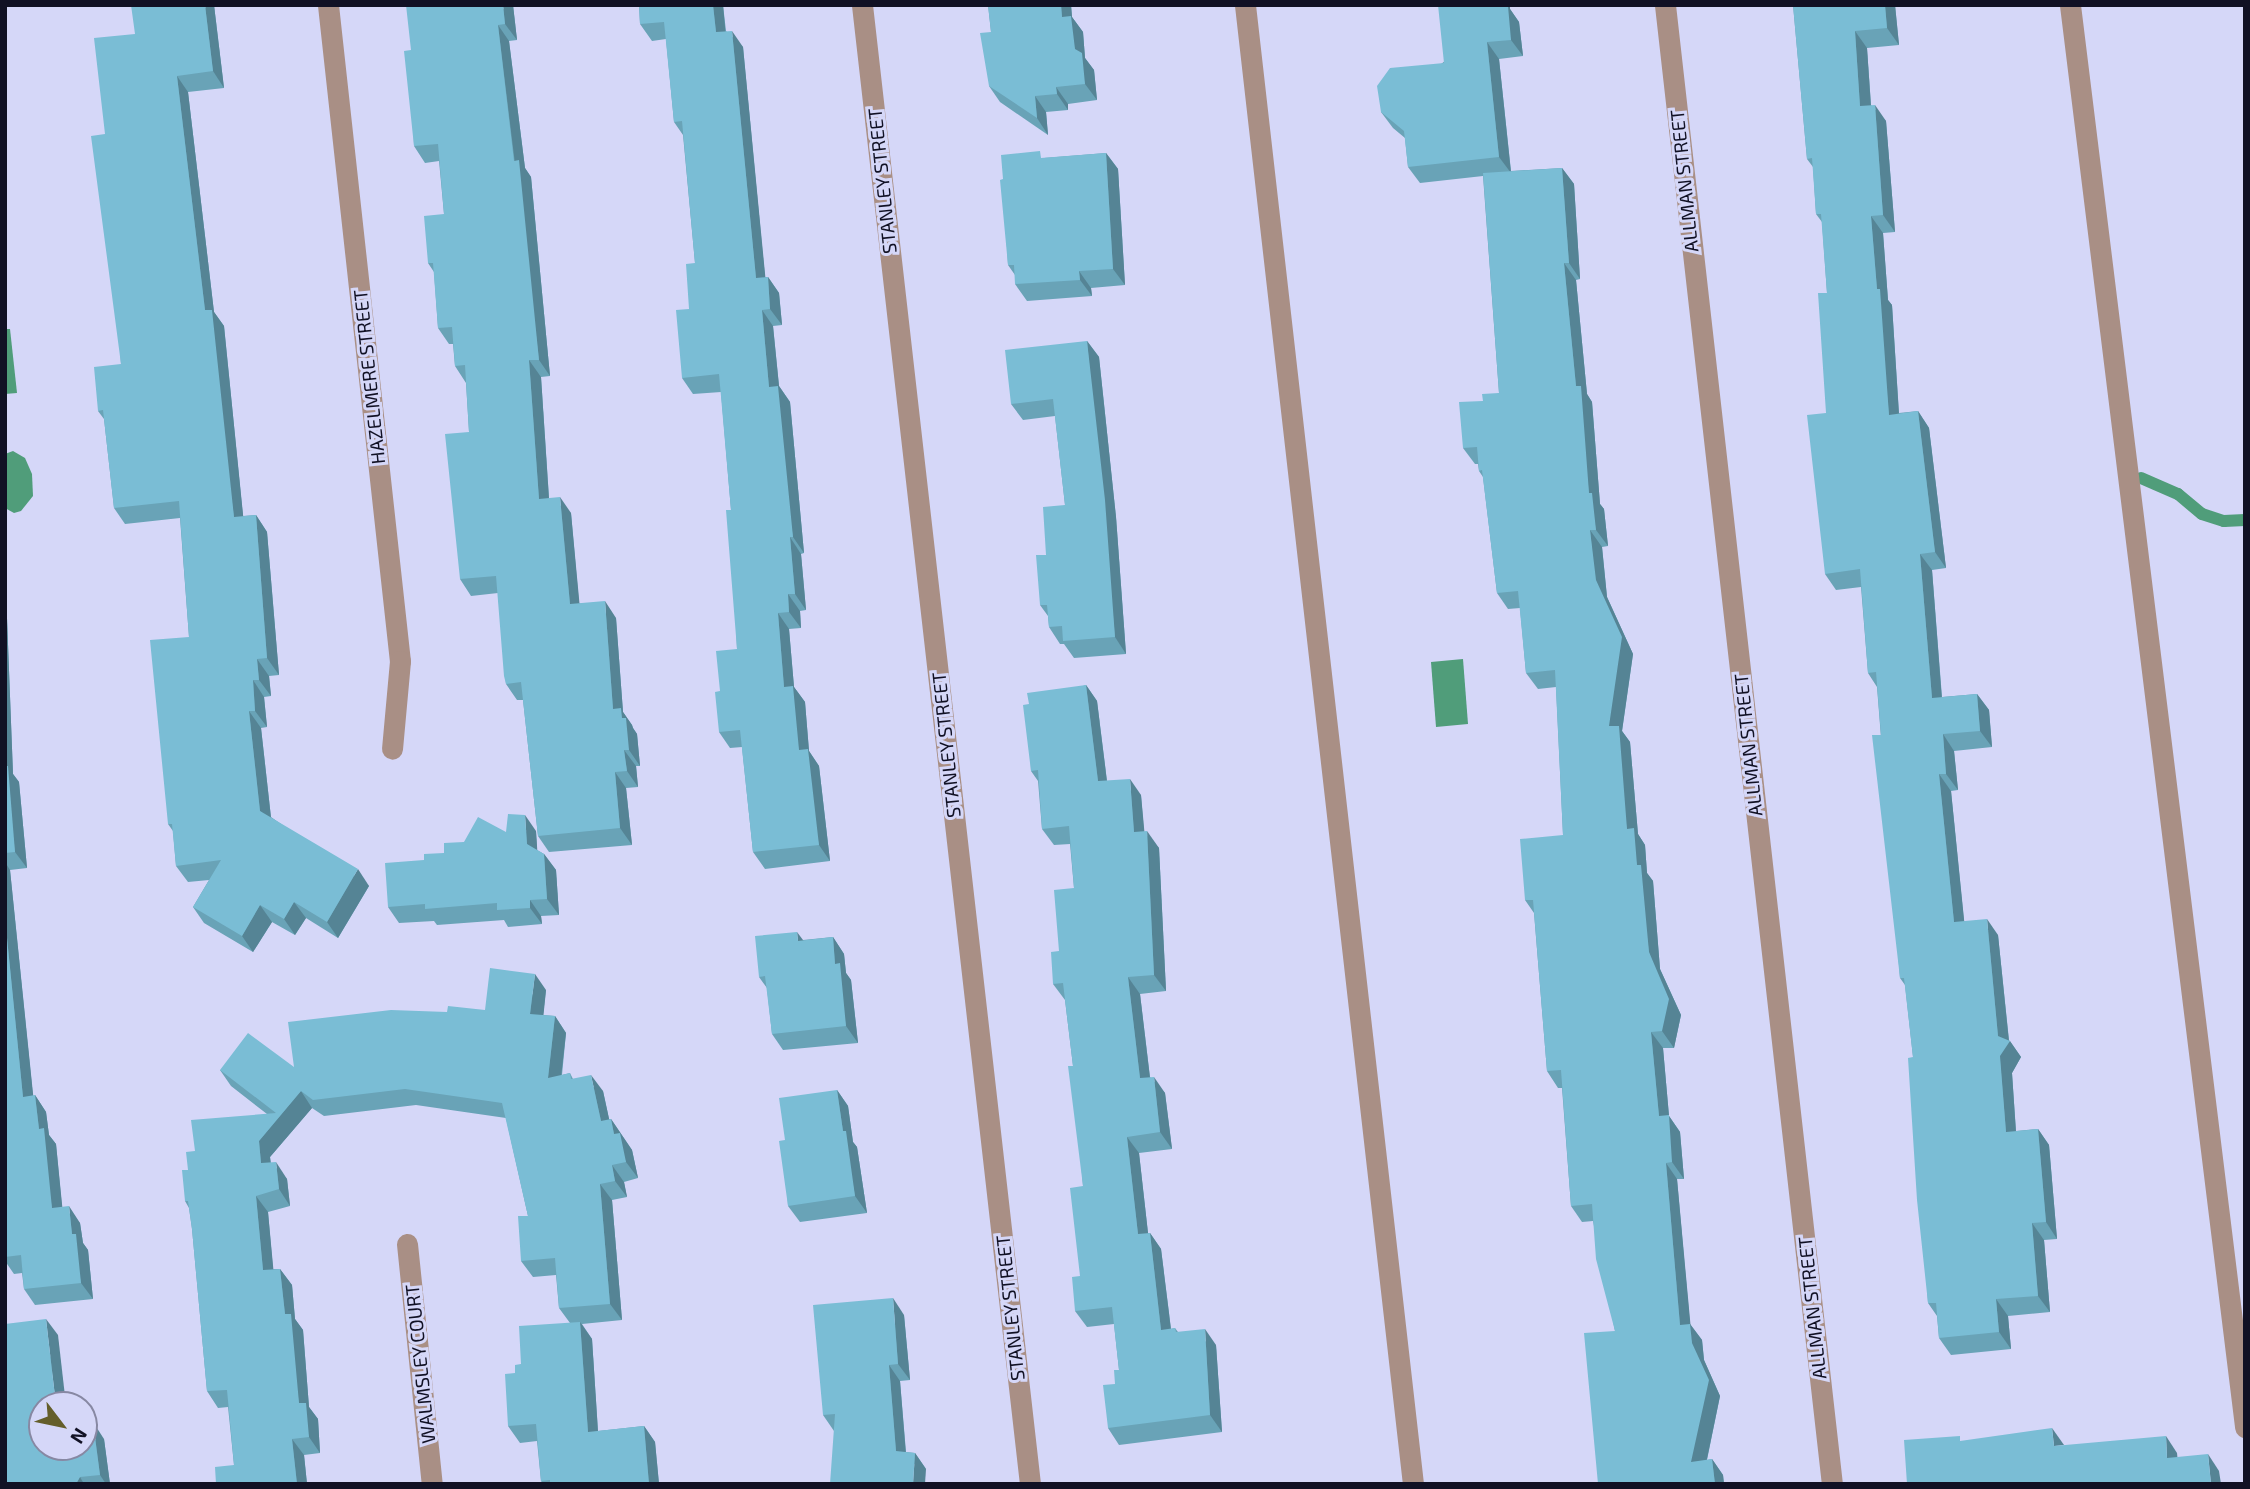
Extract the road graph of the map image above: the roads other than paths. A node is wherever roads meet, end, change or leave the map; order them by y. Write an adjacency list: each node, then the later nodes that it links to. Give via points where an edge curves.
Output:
1 (328, 5): 6 (street, HAZELMERE STREET, via 400,660)
2 (862, 5): 10 (street, STANLEY STREET)
3 (1245, 5): 11 (street)
4 (1665, 5): 12 (street, ALLMAN STREET)
5 (2070, 5): 8 (street)
6 (392, 749)
7 (407, 1244): 9 (street, WALMSLEY COURT)
8 (2245, 1427)
9 (432, 1484)
10 (1030, 1484)
11 (1413, 1484)
12 (1832, 1484)

